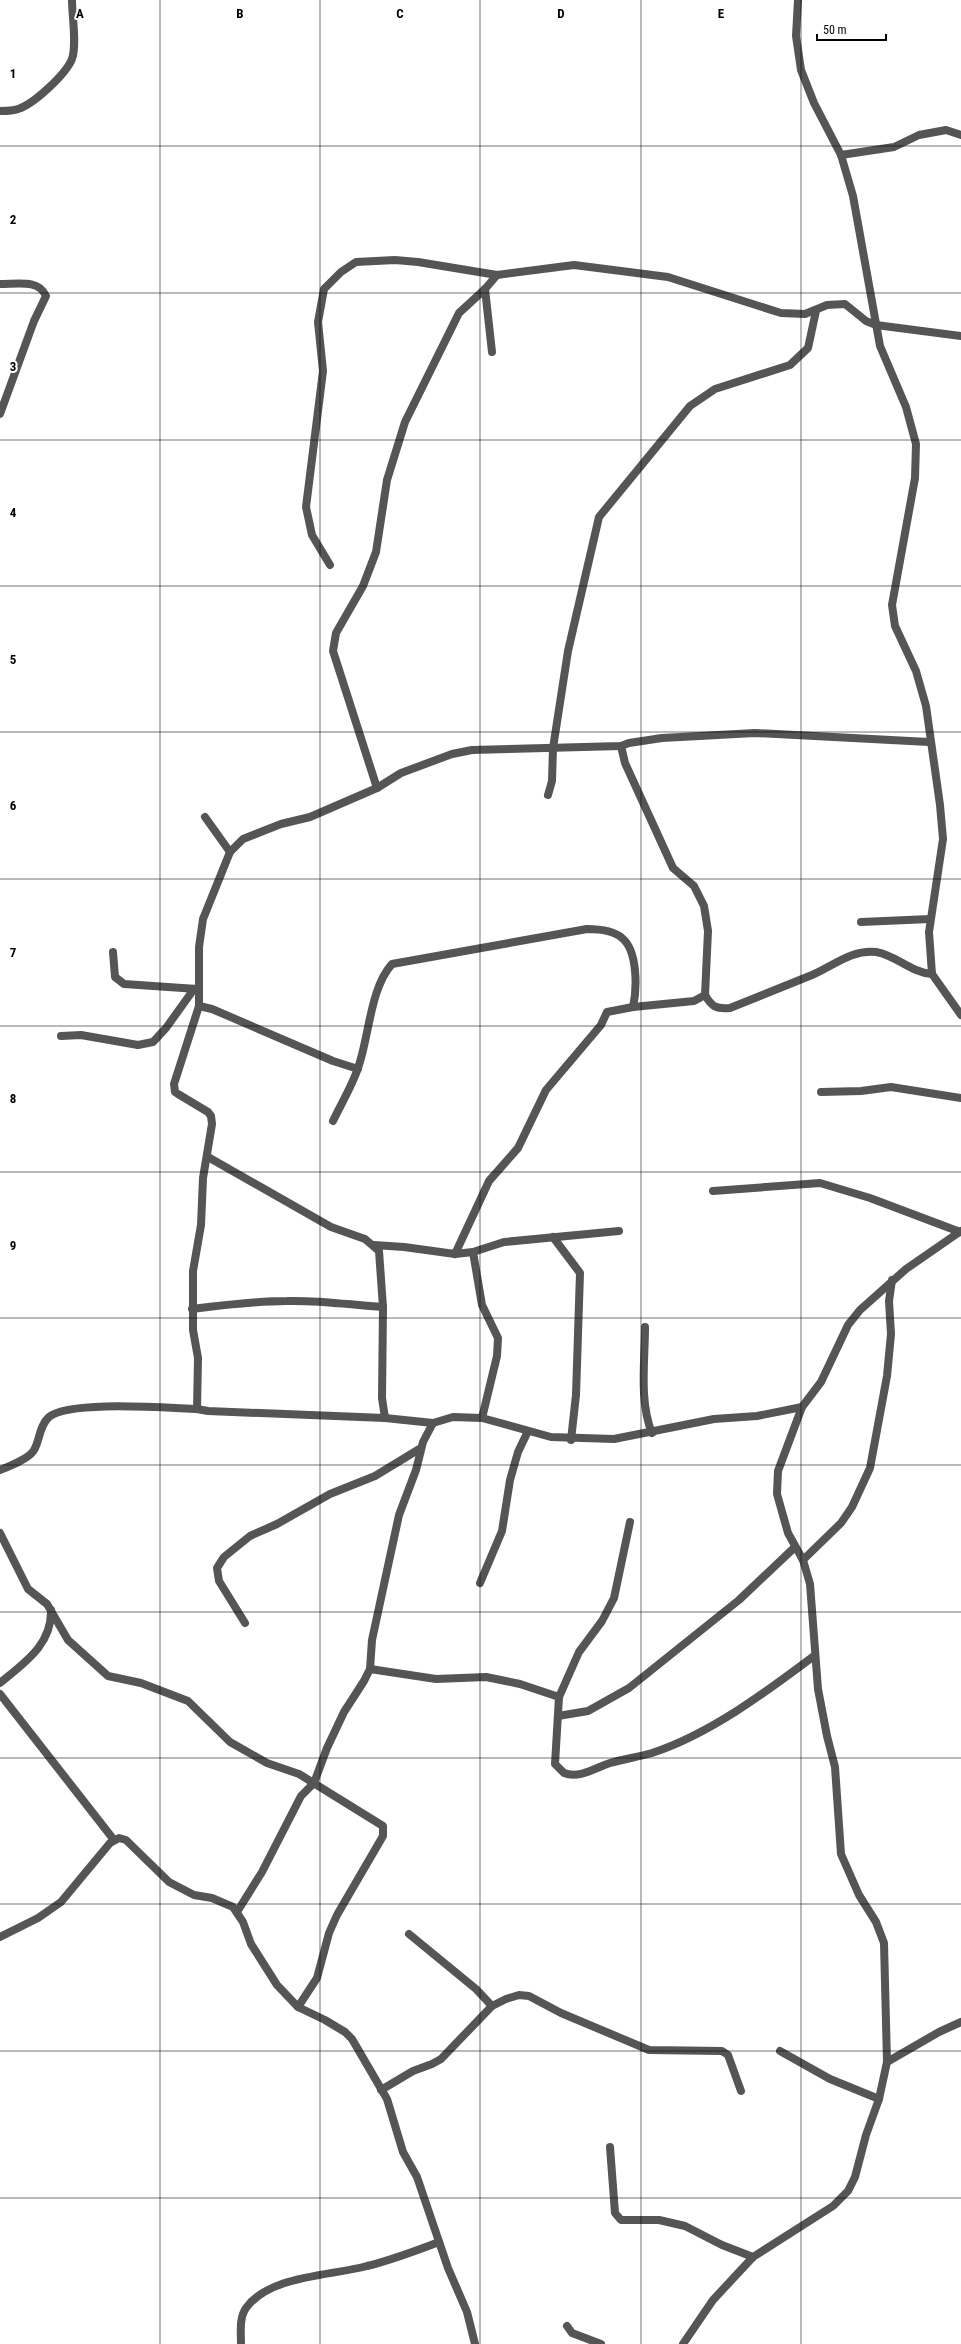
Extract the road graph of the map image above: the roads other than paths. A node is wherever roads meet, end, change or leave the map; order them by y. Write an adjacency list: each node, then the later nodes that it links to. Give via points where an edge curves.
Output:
1 (72, 0): 3 (street, via 72,60 55,81 25,106 17,110)
2 (798, 0): 5 (street, via 796,36 800,70)
3 (0, 111)
4 (961, 134): 5 (street, via 946,130 919,134 894,147)
5 (841, 155): 10 (street, via 853,196)
6 (497, 276): 8 (street); 9 (street, via 574,265 668,277 781,313 804,314); 14 (street, via 418,262 356,262 324,289 318,322 323,371 306,507 312,535)
7 (0, 284): 13 (street, via 37,284 46,296 34,321)
8 (486, 289): 12 (street); 18 (street, via 459,313 404,422 387,480 376,552 363,586 336,632 333,651)
9 (816, 311): 10 (street, via 827,305 845,304 866,321); 17 (street, via 808,348 790,365 715,389 690,406 599,517 568,651)
10 (876, 325): 11 (street); 15 (street, via 880,346 906,407 916,444 915,478 892,605 895,626 921,687 926,706)
11 (961, 336)
12 (492, 352)
13 (0, 414)
14 (330, 565)
15 (929, 742): 16 (street, via 754,733 662,738); 22 (street, via 943,839)
16 (621, 746): 17 (street); 27 (street, via 624,763 673,868 694,886 704,906 708,931)
17 (553, 748): 18 (street, via 504,748 452,754 401,773); 19 (street, via 552,782)
18 (377, 788): 21 (street, via 310,817 281,824 243,839)
19 (548, 794)
20 (205, 816): 21 (street)
21 (230, 852): 26 (street, via 203,919)
22 (930, 919): 23 (street); 25 (street)
23 (861, 922)
24 (113, 952): 26 (street, via 115,976 124,984)
25 (932, 974): 27 (street, via 918,973 888,956 868,952 852,955 814,974 730,1008 718,1009 711,1005); 30 (street)
26 (196, 989): 28 (street); 31 (street, via 152,1042 138,1045 81,1035)
27 (705, 995): 29 (street, via 694,1001)
28 (198, 1006): 32 (street, via 212,1009 333,1061); 36 (street, via 174,1084 175,1092 211,1116)
29 (633, 1007): 32 (street, via 637,988 631,953 624,939 614,933 598,929 398,962 385,971 369,1020); 43 (street, via 607,1012 601,1025 546,1090 518,1148 489,1181)
30 (961, 1015)
31 (62, 1036)
32 (358, 1069): 35 (street)
33 (821, 1092): 34 (street, via 891,1087)
34 (961, 1098)
35 (332, 1121)
36 (208, 1157): 41 (street, via 331,1228 365,1239); 46 (street, via 203,1178 201,1226 193,1271)
37 (713, 1191): 39 (street, via 820,1183)
38 (619, 1231): 40 (street)
39 (961, 1231): 44 (street)
40 (553, 1237): 42 (street, via 504,1242); 55 (street, via 580,1273 576,1395)
41 (374, 1245): 43 (street); 45 (street, via 379,1251)
42 (473, 1252): 43 (street); 51 (street, via 482,1305 498,1338 497,1356)
43 (454, 1254)
44 (892, 1280): 48 (street, via 860,1310 848,1326 820,1382); 61 (street, via 889,1301 891,1334 870,1468 852,1507 841,1523)
45 (383, 1308): 46 (street, via 287,1300 233,1303); 50 (street, via 382,1398)
46 (192, 1309): 49 (street, via 198,1358)
47 (645, 1327): 54 (street, via 645,1395 648,1424)
48 (802, 1407): 54 (street, via 757,1416 714,1419); 60 (street, via 776,1480 784,1521)
49 (197, 1409): 50 (street); 57 (street, via 65,1409 48,1418 42,1426 33,1452)
50 (385, 1418): 52 (street)
51 (482, 1418): 52 (street, via 453,1418); 53 (street)
52 (433, 1423): 56 (street)
53 (528, 1431): 55 (street, via 550,1438); 62 (street, via 518,1452 510,1480 502,1531)
54 (652, 1433): 55 (street, via 619,1439)
55 (571, 1440)
56 (421, 1448): 64 (street, via 375,1476 330,1494 250,1536 224,1557 217,1568 219,1581); 66 (street, via 416,1470 399,1515 372,1640)
57 (0, 1470)
58 (630, 1522): 69 (street, via 614,1598 602,1621 579,1652)
59 (0, 1533): 63 (street, via 28,1589)
60 (795, 1548): 61 (street); 70 (street, via 739,1600 630,1688 588,1711)
61 (803, 1560): 65 (street, via 813,1602)
62 (480, 1583)
63 (51, 1609): 67 (street, via 48,1630 42,1644 32,1657); 71 (street, via 68,1640 108,1676 141,1683 153,1690 188,1701 230,1742 267,1763 299,1774)
64 (245, 1623)
65 (814, 1656): 70 (street, via 758,1698 689,1736 652,1753 610,1763 579,1774 564,1773 555,1764); 80 (street, via 826,1736 835,1767 841,1854 884,1942)
66 (370, 1669): 69 (street, via 436,1679 486,1677 520,1684); 71 (street, via 344,1712)
67 (0, 1683)
68 (0, 1694): 72 (street)
69 (559, 1697): 70 (street)
70 (558, 1716)
71 (314, 1783): 73 (street, via 301,1796 259,1877); 77 (street, via 383,1826 384,1833 337,1915 329,1933 317,1978)
72 (114, 1840): 73 (street, via 126,1840 169,1882 194,1894 233,1907); 75 (street, via 61,1902 38,1918)
73 (237, 1912): 77 (street, via 250,1944 267,1972)
74 (409, 1934): 76 (street, via 476,1989)
75 (0, 1937)
76 (492, 2006): 81 (street, via 441,2058); 82 (street, via 513,1996 529,1996 561,2013 649,2050 722,2051 728,2055)
77 (298, 2007): 81 (street, via 345,2032)
78 (961, 2022): 80 (street, via 938,2032)
79 (780, 2051): 83 (street, via 830,2079)
80 (887, 2062): 83 (street)
81 (381, 2090): 85 (street, via 387,2099 403,2152 417,2178)
82 (741, 2091)
83 (878, 2099): 86 (street, via 855,2177 848,2191 833,2206)
84 (610, 2147): 86 (street, via 615,2213 621,2220 663,2221 685,2226)
85 (439, 2242): 88 (street, via 390,2260 294,2280 277,2287 254,2299 245,2310 242,2316); 89 (street, via 467,2312)
86 (753, 2258): 91 (street, via 713,2300)
87 (567, 2326): 90 (street, via 572,2333)
88 (241, 2344)
89 (475, 2344)
90 (601, 2344)
91 (683, 2344)

